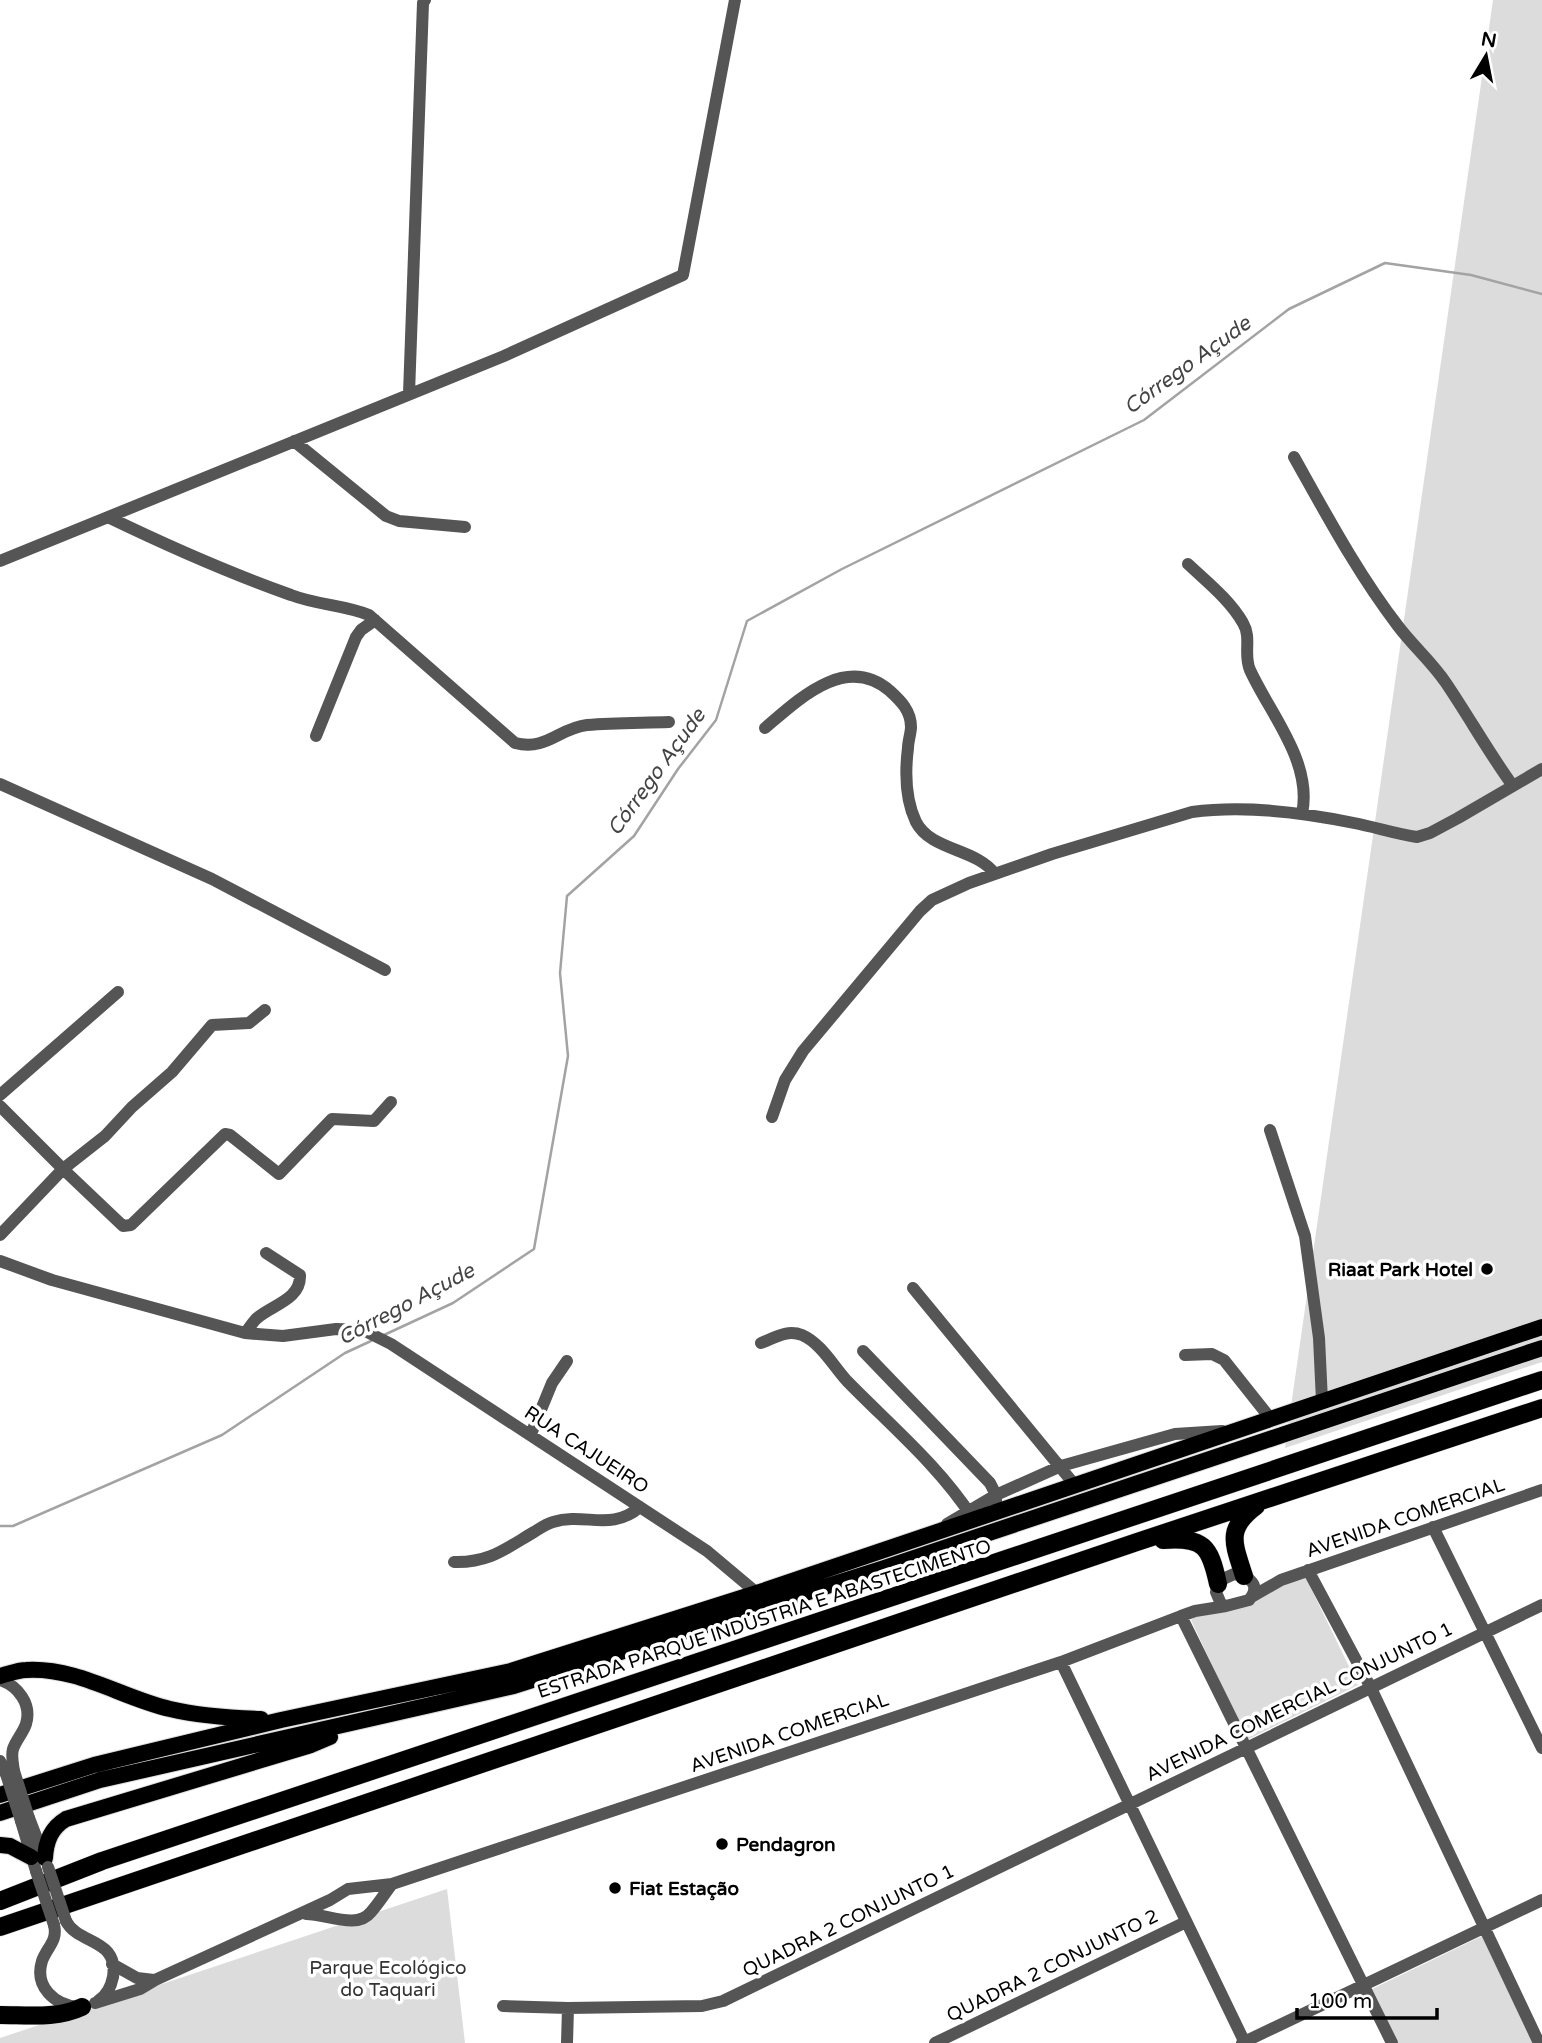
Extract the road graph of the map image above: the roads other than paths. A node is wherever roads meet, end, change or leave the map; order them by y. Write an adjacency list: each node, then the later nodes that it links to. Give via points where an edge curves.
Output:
1 (425, 0): 3 (street)
2 (735, 0): 3 (street, via 683,275)
3 (409, 394): 4 (street)
4 (294, 441): 6 (street); 7 (street, via 386,516)
5 (1294, 457): 16 (street, via 1380,600 1446,682)
6 (108, 517): 8 (street); 10 (street, via 283,592 357,610)
7 (465, 527)
8 (0, 561)
9 (1188, 564): 17 (street, via 1225,599 1244,625 1248,667 1278,720 1304,787)
10 (375, 620): 11 (street, via 515,743 539,745 584,725); 13 (street, via 356,637)
11 (669, 722)
12 (765, 728): 18 (street, via 818,685 856,675 885,687 908,710 907,792 917,824 934,840 975,856)
13 (316, 736)
14 (1542, 769): 16 (street)
15 (0, 784): 19 (street, via 212,879)
16 (1513, 786): 17 (street, via 1417,837)
17 (1302, 814): 18 (street, via 1245,808 1192,812)
18 (995, 874): 25 (street, via 945,892 920,911 803,1051 785,1080)
19 (385, 970)
20 (118, 992): 22 (street)
21 (265, 1010): 27 (street, via 249,1023 212,1026 172,1072)
22 (0, 1095)
23 (391, 1102): 27 (street, via 374,1121 332,1119 279,1174 225,1134 127,1227)
24 (0, 1106): 27 (street)
25 (772, 1118)
26 (1270, 1130): 40 (street, via 1305,1236)
27 (63, 1169): 28 (street)
28 (0, 1235)
29 (266, 1253): 33 (street, via 294,1270 300,1280 294,1293 257,1318)
30 (0, 1261): 33 (street, via 52,1280)
31 (913, 1288): 45 (street)
32 (1542, 1327): 40 (main road)
33 (245, 1333): 44 (street, RUA CAJUEIRO, via 283,1336 363,1330)
34 (761, 1343): 51 (street, via 792,1333 817,1345 956,1493)
35 (1542, 1348): 70 (main road, via 884,1569 514,1686)
36 (863, 1351): 49 (street, via 990,1483)
37 (1185, 1355): 42 (street, via 1212,1354 1224,1360)
38 (567, 1361): 44 (street, via 552,1383)
39 (1542, 1380): 83 (highway, ESTRADA PARQUE INDÚSTRIA E ABASTECIMENTO, via 102,1861)
40 (1322, 1401): 42 (main road)
41 (1542, 1408): 48 (highway)
42 (1270, 1418): 43 (main road)
43 (1232, 1431): 45 (street, via 1175,1434); 46 (main road)
44 (531, 1434): 50 (street, RUA CAJUEIRO)
45 (1061, 1466): 46 (street); 49 (street)
46 (1074, 1484): 49 (main road)
47 (1542, 1490): 52 (street, AVENIDA COMERCIAL)
48 (1265, 1500): 53 (highway); 56 (highway, via 1243,1516 1234,1535 1234,1550)
49 (996, 1503): 51 (main road)
50 (640, 1507): 54 (street, via 629,1517 608,1521 575,1518 551,1522 483,1560); 59 (street, RUA CAJUEIRO, via 729,1567)
51 (971, 1515): 59 (main road)
52 (1433, 1527): 55 (street, AVENIDA COMERCIAL); 65 (street)
53 (1137, 1542): 58 (highway, via 1197,1541 1214,1564); 88 (highway)
54 (454, 1562)
55 (1308, 1570): 57 (street, AVENIDA COMERCIAL); 68 (street)
56 (1246, 1577): 57 (street, AVENIDA COMERCIAL); 58 (street, via 1234,1574 1221,1580); 60 (street, via 1254,1583)
57 (1281, 1580): 60 (street, AVENIDA COMERCIAL)
58 (1217, 1588): 62 (street, via 1220,1604); 63 (street, AVENIDA COMERCIAL)
59 (757, 1593): 69 (main road, via 511,1671)
60 (1253, 1596): 62 (street)
61 (1542, 1605): 65 (street, AVENIDA COMERCIAL CONJUNTO 1)
62 (1226, 1606): 63 (street, AVENIDA COMERCIAL)
63 (1195, 1611): 64 (street, AVENIDA COMERCIAL)
64 (1181, 1616): 66 (street, AVENIDA COMERCIAL); 71 (street)
65 (1485, 1632): 68 (street, AVENIDA COMERCIAL CONJUNTO 1); 72 (street)
66 (1061, 1662): 76 (street); 80 (street, AVENIDA COMERCIAL)
67 (0, 1678): 69 (main road, via 25,1670 54,1672 169,1709); 74 (street, via 22,1696 27,1713 13,1747)
68 (1371, 1688): 71 (street, AVENIDA COMERCIAL CONJUNTO 1); 89 (street)
69 (281, 1720): 75 (main road, via 94,1765)
70 (365, 1722): 77 (main road, via 100,1780); 79 (main road, via 311,1745 66,1819 49,1837)
71 (1246, 1748): 76 (street, AVENIDA COMERCIAL CONJUNTO 1); 92 (street)
72 (1542, 1748)
73 (0, 1761): 74 (street)
74 (10, 1773): 79 (street, bridge)
75 (0, 1795)
76 (1130, 1804): 86 (street); 95 (street, QUADRA 2 CONJUNTO 1, via 723,2001 702,2006)
77 (0, 1813)
78 (0, 1845): 79 (main road)
79 (40, 1863): 87 (street, bridge)
80 (392, 1884): 81 (street, AVENIDA COMERCIAL, via 348,1889); 85 (street, via 364,1919)
81 (338, 1896): 84 (street, AVENIDA COMERCIAL); 85 (street, via 337,1908)
82 (1542, 1900): 89 (street)
83 (0, 1901)
84 (301, 1914): 85 (street); 91 (street, AVENIDA COMERCIAL)
85 (348, 1921)
86 (1186, 1922): 98 (street, QUADRA 2 CONJUNTO 2); 99 (street)
87 (60, 1923): 90 (street, via 100,1944); 93 (street, via 43,1959 42,1981 56,2001 72,2007)
88 (0, 1927)
89 (1485, 1927): 92 (street); 101 (street)
90 (113, 1964): 91 (street, via 137,1978); 93 (street, via 110,1989)
91 (155, 1980): 93 (street, AVENIDA COMERCIAL)
92 (1362, 1985): 99 (street); 100 (street)
93 (89, 2005): 96 (highway, via 55,2015)
94 (503, 2006): 95 (street, QUADRA 2 CONJUNTO 1)
95 (568, 2008): 97 (street)
96 (0, 2015)
97 (567, 2043)
98 (935, 2043)
99 (1244, 2043)
100 (1392, 2043)
101 (1539, 2043)

